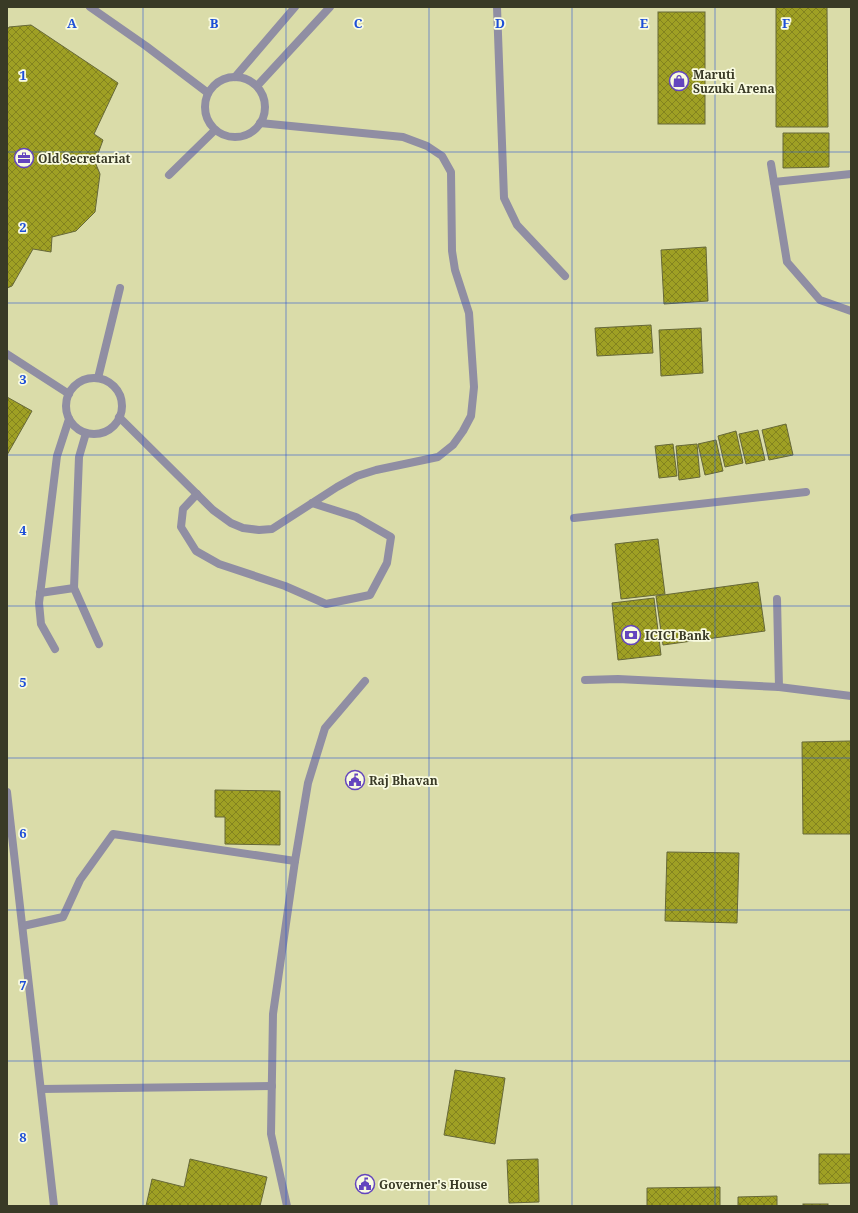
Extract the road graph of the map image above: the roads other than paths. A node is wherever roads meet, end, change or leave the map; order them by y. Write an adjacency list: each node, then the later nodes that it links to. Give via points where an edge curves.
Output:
1 (90, 7): 7 (street)
2 (295, 7): 5 (street)
3 (330, 7): 6 (street)
4 (497, 7): 14 (street, via 504,198 517,225)
5 (235, 77): 6 (street, via 249,80); 7 (street, via 222,80)
6 (257, 86): 8 (street, via 265,104)
7 (208, 93): 9 (street, via 205,112 208,122)
8 (260, 123): 9 (street, via 244,136 224,135); 25 (street, via 403,137 427,146 442,156 451,172 452,251 455,270 469,313 474,387 471,416 453,445 438,456 357,476)
9 (215, 130): 12 (street)
10 (771, 164): 13 (street)
11 (851, 174): 13 (street)
12 (170, 175)
13 (774, 182): 16 (street, via 787,262 820,300)
14 (565, 276)
15 (120, 288): 18 (street)
16 (851, 311)
17 (7, 354): 19 (street)
18 (98, 378): 19 (street, via 81,381); 20 (street, via 114,386 120,394 122,404)
19 (69, 394): 21 (street, via 66,403)
20 (119, 417): 22 (street, via 110,429 101,433); 24 (street)
21 (70, 419): 22 (street, via 75,427); 28 (street, via 57,456)
22 (86, 432): 27 (street, via 79,458)
23 (806, 492): 26 (street)
24 (197, 494): 25 (street, via 231,523 259,530 272,529); 25 (street, via 183,509 181,527 196,551 219,564 285,586 326,604 370,595 388,563 391,537 356,517)
25 (312, 503)
26 (574, 518)
27 (74, 588): 28 (street); 30 (street)
28 (40, 594): 31 (street, via 41,624)
29 (777, 599): 34 (street)
30 (99, 644)
31 (54, 650)
32 (585, 680): 34 (street, via 618,679)
33 (365, 681): 37 (street, via 324,728 308,783)
34 (779, 687): 35 (street)
35 (851, 696)
36 (7, 792): 38 (street)
37 (295, 861): 38 (street, via 113,834 80,880 63,917); 39 (street, via 273,1014)
38 (23, 926): 40 (street)
39 (272, 1086): 40 (street); 42 (street, via 271,1134)
40 (41, 1089): 41 (street)
41 (54, 1206)
42 (287, 1206)

